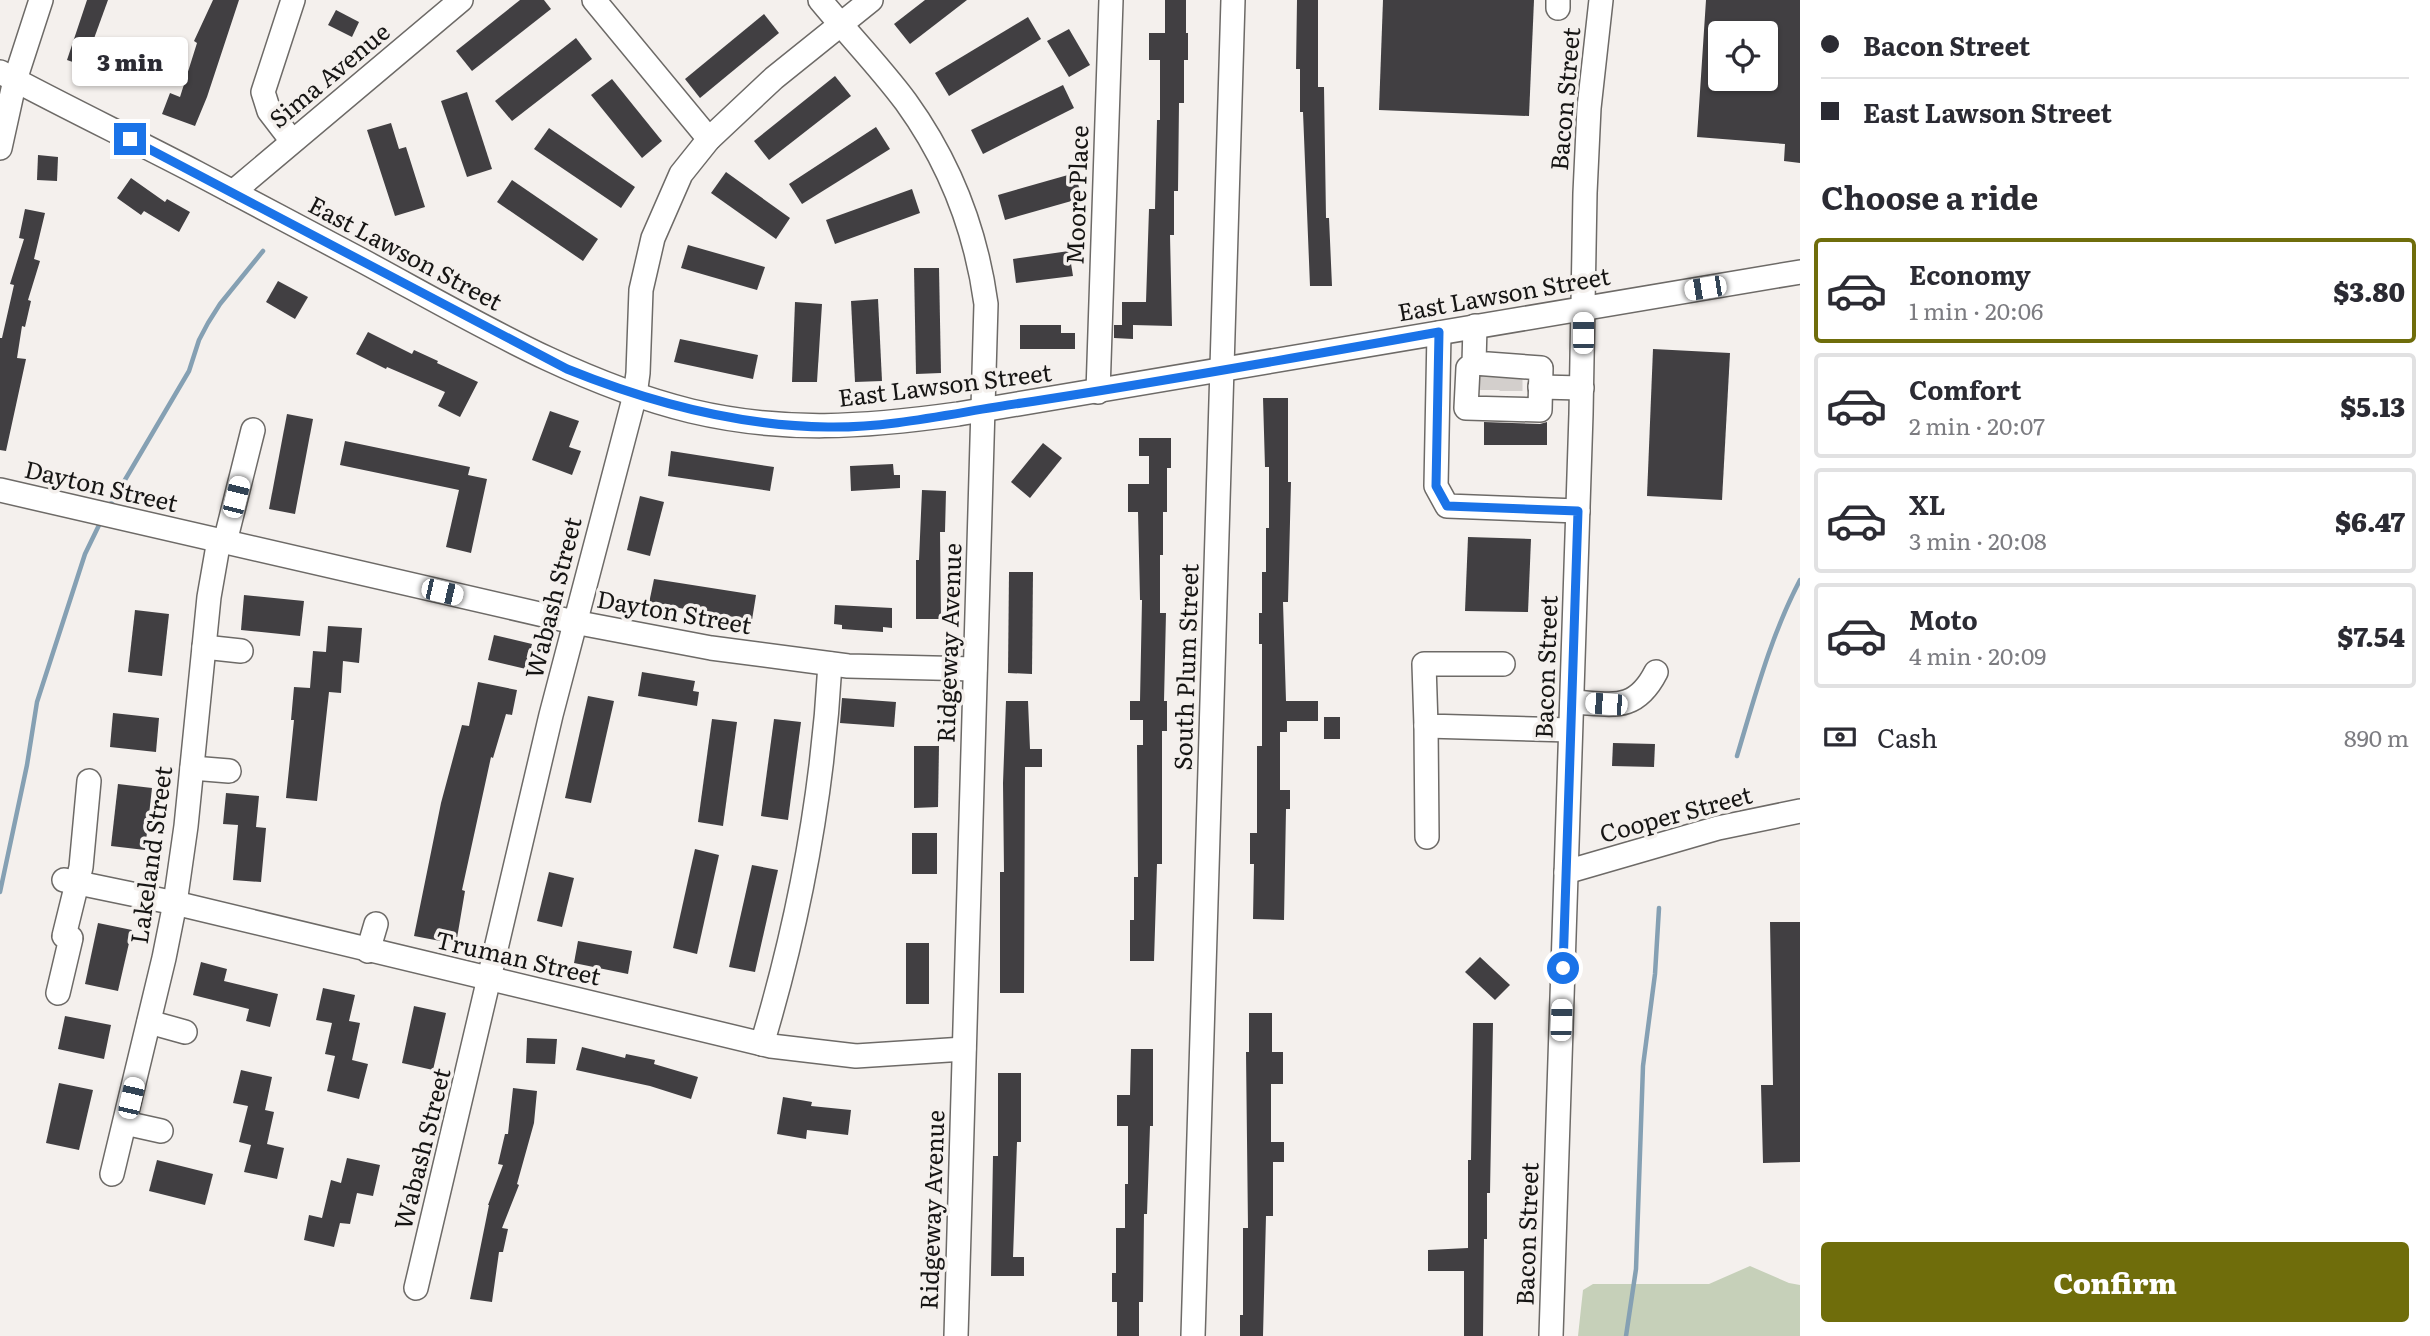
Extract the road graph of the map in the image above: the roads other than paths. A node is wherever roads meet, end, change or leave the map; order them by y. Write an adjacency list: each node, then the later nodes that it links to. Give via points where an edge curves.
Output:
1 (41, 0): 11 (street)
2 (293, 0): 13 (street, via 263,92 269,111)
3 (461, 0): 13 (street, Sima Avenue)
4 (594, 0): 12 (street)
5 (820, 0): 10 (street, Ridgeway Avenue)
6 (871, 0): 10 (street, Wabash Street)
7 (1111, 0): 24 (street, Moore Place)
8 (1233, 0): 20 (street, South Plum Street)
9 (1601, 0): 17 (street, Bacon Street, via 1588,108)
10 (840, 24): 12 (street, Wabash Street); 26 (street, Ridgeway Avenue, via 906,102 964,207 986,304)
11 (7, 76): 14 (street); 15 (street, East Lawson Street)
12 (709, 139): 25 (street, Wabash Street, via 681,174 653,238 641,290)
13 (292, 141): 15 (street, Sima Avenue)
14 (0, 148)
15 (233, 192): 25 (street, East Lawson Street, via 567,369)
16 (1800, 272): 17 (street, East Lawson Street)
17 (1583, 308): 18 (street, East Lawson Street); 23 (street, Bacon Street)
18 (1475, 326): 19 (street, East Lawson Street); 21 (street)
19 (1439, 332): 20 (street, East Lawson Street); 29 (street, via 1436,486 1447,506)
20 (1222, 370): 24 (street, East Lawson Street); 62 (street, South Plum Street)
21 (1498, 382): 22 (street, via 1541,368); 22 (street, via 1540,410)
22 (1540, 387): 23 (street)
23 (1582, 388): 29 (street, Bacon Street)
24 (1098, 392): 26 (street, East Lawson Street)
25 (635, 395): 26 (street, East Lawson Street, via 738,419 828,427); 31 (street, Wabash Street)
26 (984, 409): 36 (street, Ridgeway Avenue)
27 (253, 430): 30 (street, Lakeland Street)
28 (0, 490): 30 (street, Dayton Street)
29 (1578, 511): 38 (street, Bacon Street)
30 (222, 541): 31 (street, Dayton Street); 32 (street, Lakeland Street, via 214,560)
31 (574, 622): 34 (street, Dayton Street); 51 (street, Wabash Street)
32 (204, 647): 33 (street); 41 (street, Lakeland Street)
33 (242, 651)
34 (830, 664): 36 (street, Dayton Street); 55 (street, via 814,825)
35 (1503, 664): 39 (street, via 1424,664)
36 (975, 669): 56 (street, Ridgeway Avenue)
37 (1656, 672): 38 (street, via 1633,701)
38 (1572, 702): 40 (street, Bacon Street)
39 (1426, 726): 40 (street); 45 (street)
40 (1570, 730): 46 (street, Bacon Street)
41 (192, 768): 42 (street); 48 (street, Lakeland Street)
42 (229, 771)
43 (89, 781): 47 (street)
44 (1800, 811): 46 (street, Cooper Street, via 1718,828)
45 (1427, 837)
46 (1566, 872): 63 (street, Bacon Street)
47 (71, 881): 48 (street, Truman Street); 52 (street, via 64,936 71,938)
48 (175, 903): 50 (street, Truman Street); 53 (street, Lakeland Street)
49 (376, 924): 50 (street)
50 (368, 951): 51 (street, Truman Street)
51 (491, 979): 55 (street, Truman Street); 60 (street, Wabash Street)
52 (58, 993)
53 (149, 1022): 54 (street); 57 (street, Lakeland Street)
54 (185, 1032)
55 (762, 1044): 56 (street, Truman Street, via 856,1056)
56 (964, 1049): 61 (street, Ridgeway Avenue)
57 (125, 1123): 58 (street); 59 (street, Lakeland Street)
58 (161, 1131)
59 (112, 1174)
60 (416, 1288)
61 (956, 1336)
62 (1193, 1336)
63 (1551, 1336)

